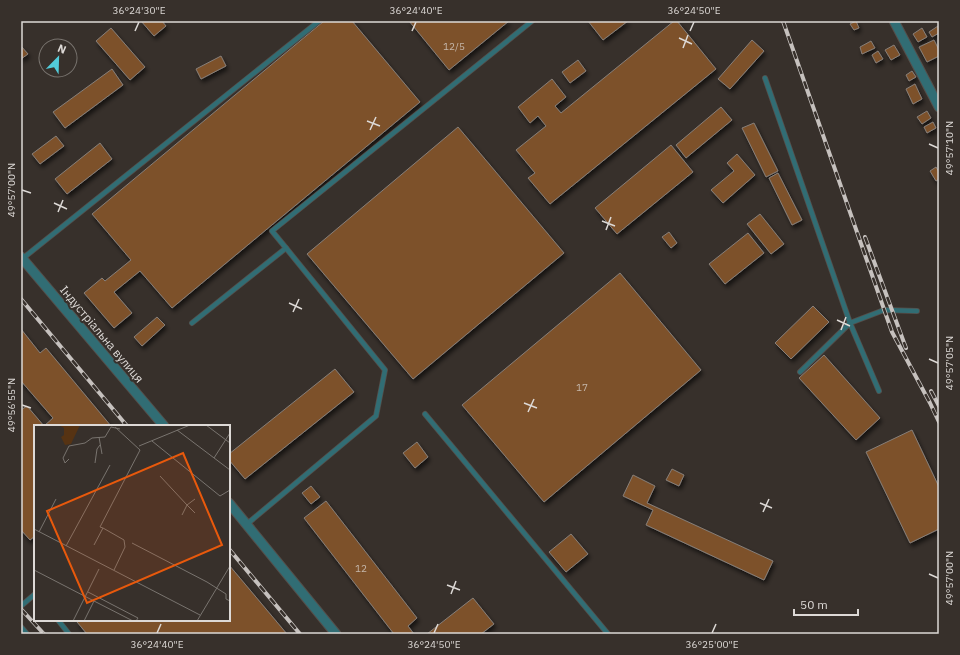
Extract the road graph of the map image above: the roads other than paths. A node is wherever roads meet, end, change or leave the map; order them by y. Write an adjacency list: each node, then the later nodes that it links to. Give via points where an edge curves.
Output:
1 (319, 21): 7 (lane)
2 (532, 21): 6 (lane, via 272,231)
3 (894, 21): 5 (street)
4 (765, 78): 9 (lane)
5 (939, 108)
6 (286, 248): 10 (lane); 16 (lane, via 385,370 376,416)
7 (22, 258): 14 (street, Індустріальна вулиця)
8 (917, 311): 9 (lane, via 884,310)
9 (850, 323): 11 (lane); 12 (lane)
10 (192, 324)
11 (800, 372)
12 (878, 392)
13 (425, 414): 24 (lane)
14 (163, 425)
15 (230, 504): 16 (street)
16 (247, 524): 23 (street)
17 (34, 595): 18 (lane)
18 (21, 606)
19 (59, 621): 22 (lane)
20 (21, 627): 21 (lane)
21 (27, 634)
22 (69, 634)
23 (336, 634)
24 (608, 634)

